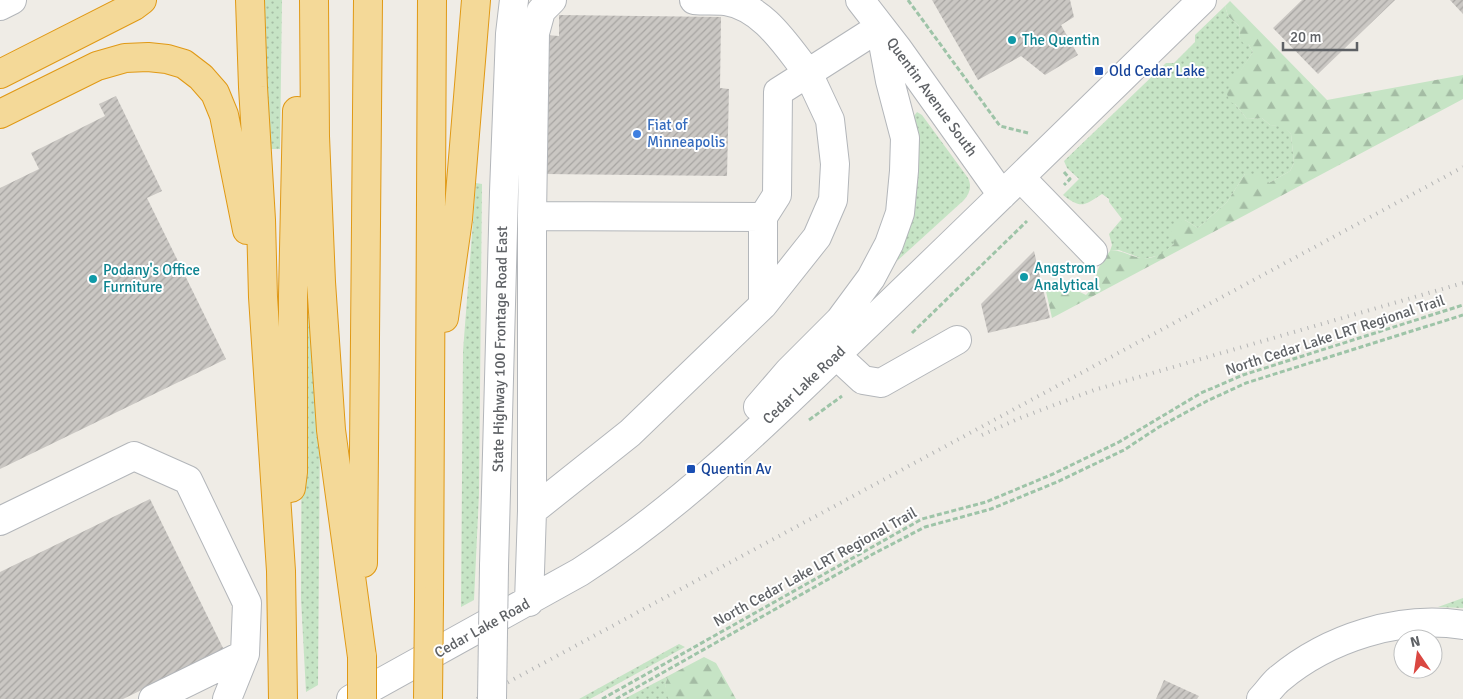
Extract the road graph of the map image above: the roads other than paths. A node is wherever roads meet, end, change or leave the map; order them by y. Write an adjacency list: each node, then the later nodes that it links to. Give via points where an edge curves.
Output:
1 (12, 0): 15 (street)
2 (142, 0): 19 (highway)
3 (250, 0): 25 (highway)
4 (298, 0): 33 (highway, via 292,472)
5 (314, 0): 37 (highway, via 315,136 331,430)
6 (368, 0): 37 (highway)
7 (432, 0): 29 (highway)
8 (476, 0): 29 (highway, via 458,219)
9 (514, 0): 17 (street, State Highway 100 Frontage Road East)
10 (518, 0): 17 (street)
11 (552, 0): 22 (street, via 541,11 535,33)
12 (694, 0): 18 (street, via 725,1 748,8 771,27)
13 (860, 0): 16 (street, Quentin Avenue South)
14 (1202, 0): 21 (street, Cedar Lake Road)
15 (0, 6)
16 (880, 27): 18 (street); 21 (street, Quentin Avenue South); 30 (street, via 904,138 900,213 889,244 871,278 840,320 789,371)
17 (510, 34): 44 (street, State Highway 100 Frontage Road East, bridge)
18 (808, 73): 23 (street, via 778,92 777,195); 26 (street, via 830,120 835,164 833,200 817,237)
19 (0, 74)
20 (0, 114): 25 (highway, via 97,66 125,58 148,57 184,64 215,93 224,115)
21 (1012, 186): 24 (street, Quentin Avenue South); 28 (street, Cedar Lake Road)
22 (532, 216): 23 (street); 31 (street)
23 (763, 216): 26 (street)
24 (1093, 252)
25 (263, 297): 33 (highway)
26 (763, 305): 31 (street, via 630,433)
27 (957, 340): 28 (street, via 881,383 863,380)
28 (836, 355): 30 (street, Cedar Lake Road)
29 (429, 423): 43 (highway, bridge)
30 (706, 477): 34 (street, Cedar Lake Road, via 613,551)
31 (532, 511): 34 (street)
32 (0, 522): 36 (street, via 134,456 188,480 246,603)
33 (282, 570): 40 (highway)
34 (529, 602): 41 (street, Cedar Lake Road)
35 (1463, 625): 45 (street, via 1420,622 1379,628 1345,640 1313,656 1279,679)
36 (245, 654): 38 (street); 39 (street)
37 (362, 657): 42 (highway, bridge)
38 (154, 699)
39 (227, 699)
40 (283, 699)
41 (351, 699)
42 (362, 699)
43 (428, 699)
44 (492, 699)
45 (1261, 699)

